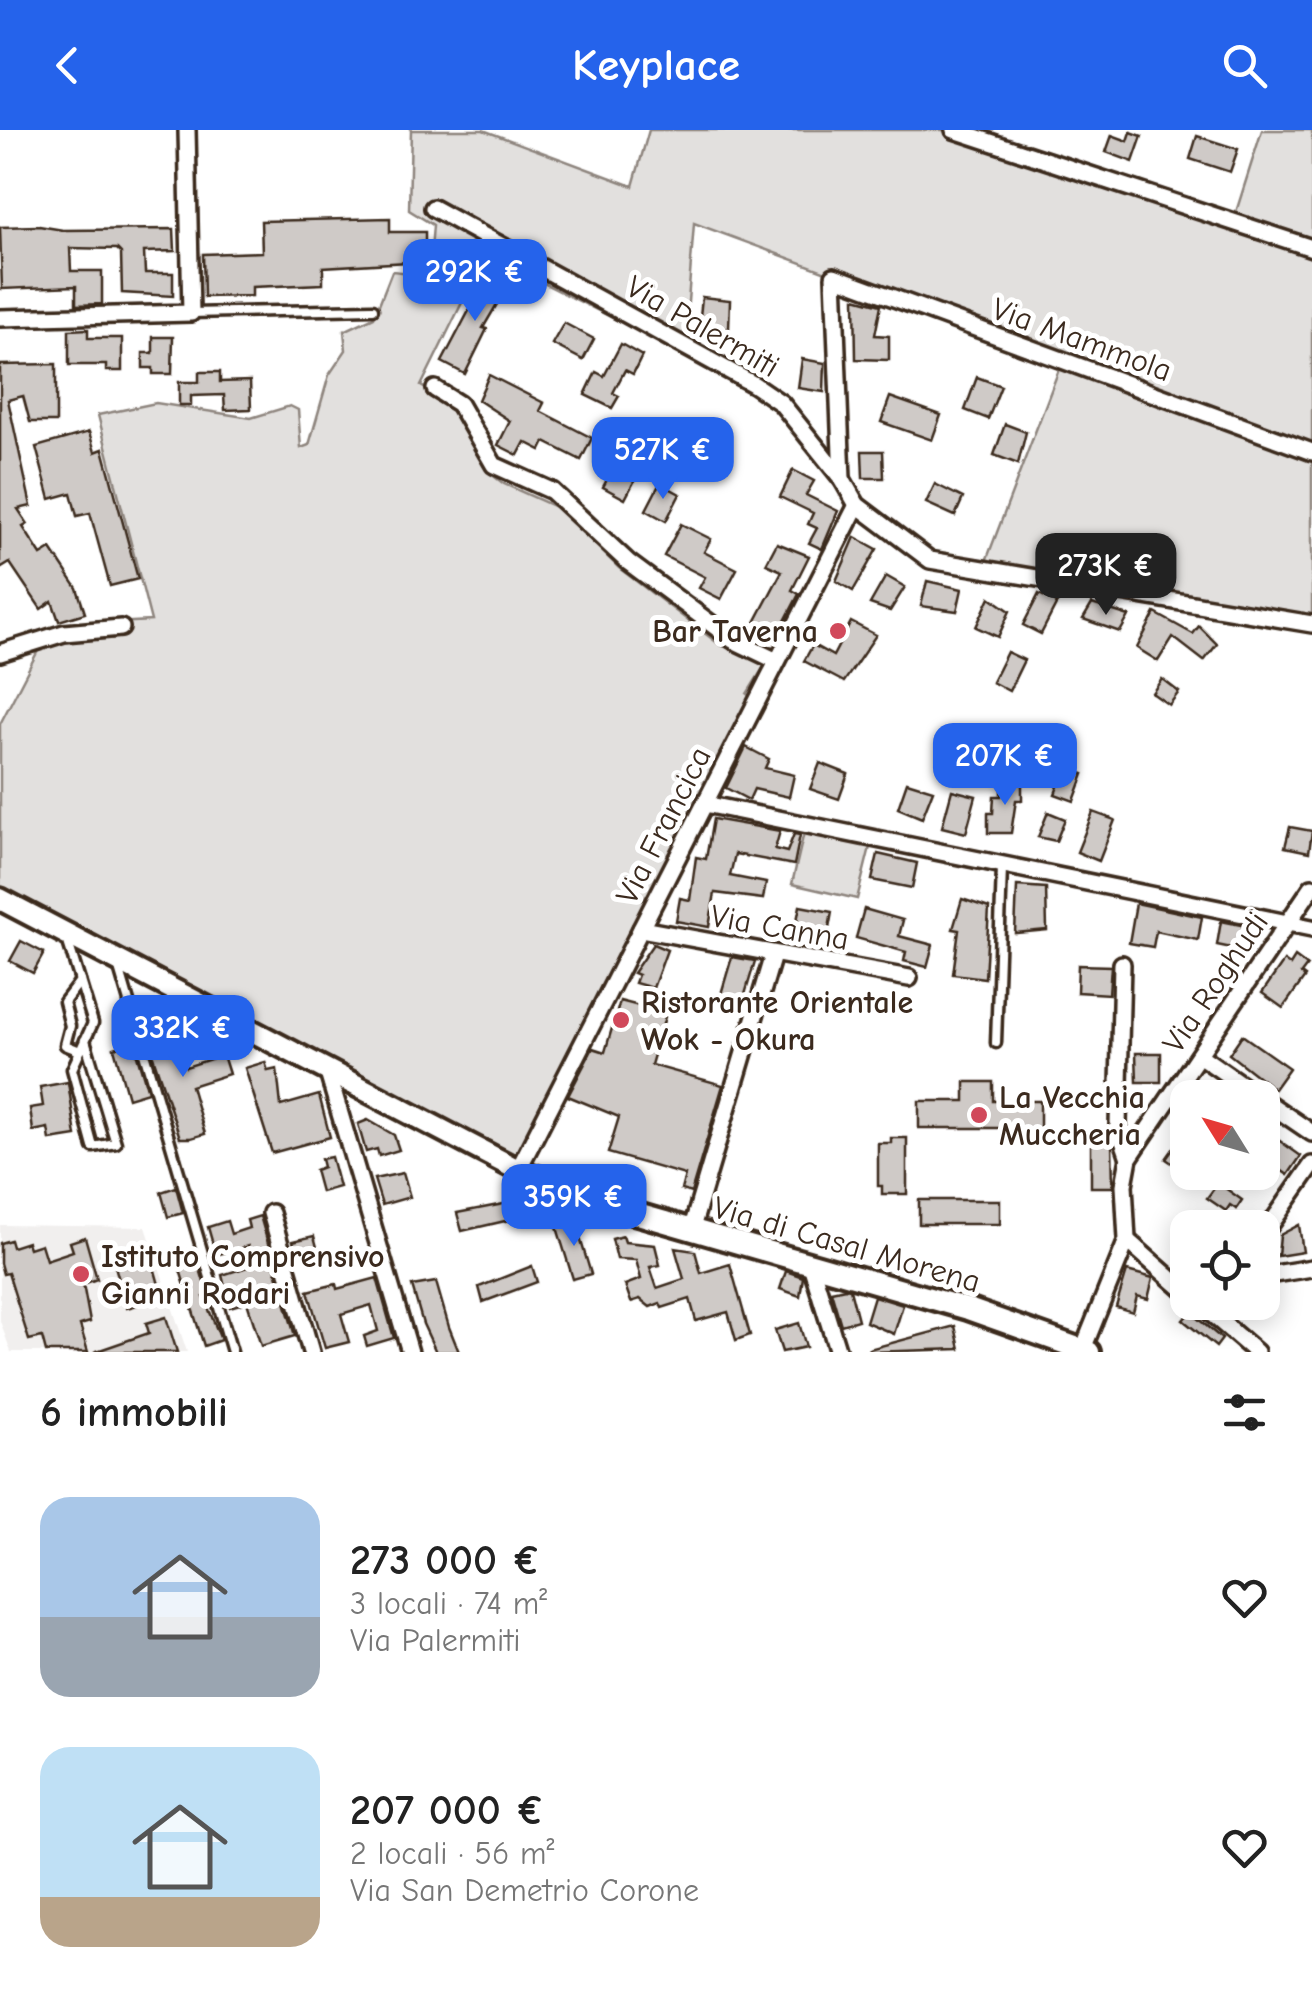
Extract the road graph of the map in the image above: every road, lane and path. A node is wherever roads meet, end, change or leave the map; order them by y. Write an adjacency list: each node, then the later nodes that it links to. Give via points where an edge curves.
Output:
1 (187, 130): 6 (street)
2 (954, 130): 4 (street)
3 (434, 208): 10 (street, Via Palermiti, via 753,384 780,403)
4 (1312, 248)
5 (373, 309): 6 (lane)
6 (192, 314): 7 (street)
7 (0, 318)
8 (435, 389): 15 (street, via 459,404 494,466 552,490 628,562 733,640)
9 (1312, 452): 10 (street, Via Mammola, via 834,276)
10 (842, 479): 11 (street, Via Palermiti)
11 (856, 505): 12 (street, Via Palermiti, via 930,560); 15 (street, Via Francica)
12 (1312, 624)
13 (121, 628): 14 (street, via 59,634)
14 (0, 653)
15 (777, 662): 16 (street, Via Francica)
16 (705, 804): 17 (street); 22 (street, Via Francica)
17 (1002, 862): 20 (street); 30 (lane)
18 (1312, 887): 20 (street, Via Roghudi)
19 (0, 899): 23 (main road, Via di Casal Morena)
20 (1290, 921): 21 (street); 32 (street, Via Roghudi)
21 (1312, 928)
22 (642, 929): 24 (street, Via Canna); 39 (street, Via Francica)
23 (65, 934): 25 (main road, Via di Casal Morena); 28 (lane)
24 (773, 956): 27 (street, Via Canna); 42 (street)
25 (117, 962): 33 (main road, Via di Casal Morena); 50 (lane)
26 (1122, 964): 37 (street, Via Roghudi, via 1118,1126)
27 (909, 978)
28 (80, 981): 29 (lane, via 93,1023); 31 (lane, via 64,1002 70,1026 64,1045)
29 (86, 1040): 31 (lane); 31 (lane, via 116,1143 93,1146 72,1069)
30 (996, 1043)
31 (80, 1051)
32 (1199, 1055): 34 (street); 37 (street, Via Roghudi)
33 (328, 1073): 39 (main road, Via di Casal Morena); 52 (street)
34 (1236, 1080)
35 (1280, 1111): 36 (street)
36 (1312, 1133)
37 (1130, 1158): 43 (street, Via Roghudi, via 1124,1185)
38 (1312, 1165): 40 (street)
39 (518, 1170): 42 (main road, Via di Casal Morena)
40 (1280, 1212)
41 (270, 1214): 51 (street)
42 (691, 1230): 44 (main road, Via di Casal Morena)
43 (1128, 1240): 47 (street); 49 (street, Via Roghudi)
44 (812, 1265): 49 (main road, Via di Casal Morena); 53 (street)
45 (1312, 1268): 46 (street)
46 (1280, 1273)
47 (1170, 1277)
48 (1219, 1320): 54 (street)
49 (1086, 1351)
50 (232, 1352)
51 (310, 1352)
52 (410, 1352)
53 (838, 1352)
54 (1256, 1352)

